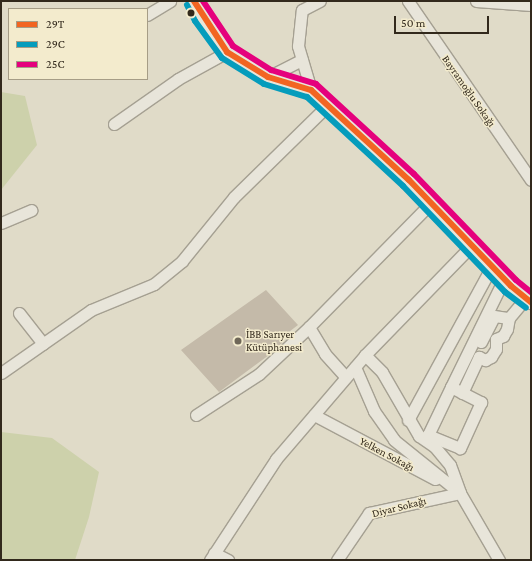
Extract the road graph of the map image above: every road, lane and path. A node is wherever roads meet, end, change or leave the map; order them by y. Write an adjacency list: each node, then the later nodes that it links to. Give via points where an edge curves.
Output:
1 (170, 1): 7 (street)
2 (194, 1): 8 (street)
3 (320, 1): 9 (street, via 302,10 298,46)
4 (408, 1): 14 (street, Bayramoğlu Sokağı)
5 (476, 1): 6 (street)
6 (531, 5)
7 (148, 14)
8 (227, 52): 10 (street); 13 (street, via 178,79)
9 (302, 60): 10 (street); 11 (street)
10 (268, 77): 11 (street)
11 (311, 90): 12 (street)
12 (327, 106): 15 (street); 27 (street, via 234,197 182,261 154,284 91,310)
13 (114, 124)
14 (531, 180)
15 (431, 203): 18 (street); 24 (street)
16 (31, 210): 17 (street)
17 (1, 223)
18 (472, 245): 19 (street); 28 (street)
19 (492, 266): 20 (street); 37 (street)
20 (504, 279): 21 (street); 33 (street)
21 (529, 300): 23 (street)
22 (19, 313): 27 (street)
23 (509, 318): 25 (street, via 494,316); 26 (street, via 503,336)
24 (309, 328): 32 (street, via 325,354); 36 (street, via 259,374)
25 (485, 334): 26 (street); 29 (street, via 478,349)
26 (496, 339): 29 (street, via 496,349 491,357 485,360)
27 (43, 344): 31 (street)
28 (365, 355): 30 (street); 37 (street, via 382,372)
29 (479, 357): 34 (street)
30 (355, 367): 32 (street); 38 (street, via 374,411 394,440)
31 (1, 373)
32 (346, 377): 35 (street)
33 (450, 387): 34 (street); 34 (street, via 428,435 460,448 481,402)
34 (462, 393)
35 (314, 415): 38 (street, Yelken Sokağı); 39 (street, via 276,459)
36 (196, 416)
37 (408, 420): 38 (street, via 419,436 434,446 450,465)
38 (460, 493): 41 (street, Diyar Sokağı, via 369,513); 42 (street)
39 (212, 556): 40 (street)
40 (228, 560)
41 (337, 560)
42 (499, 560)

